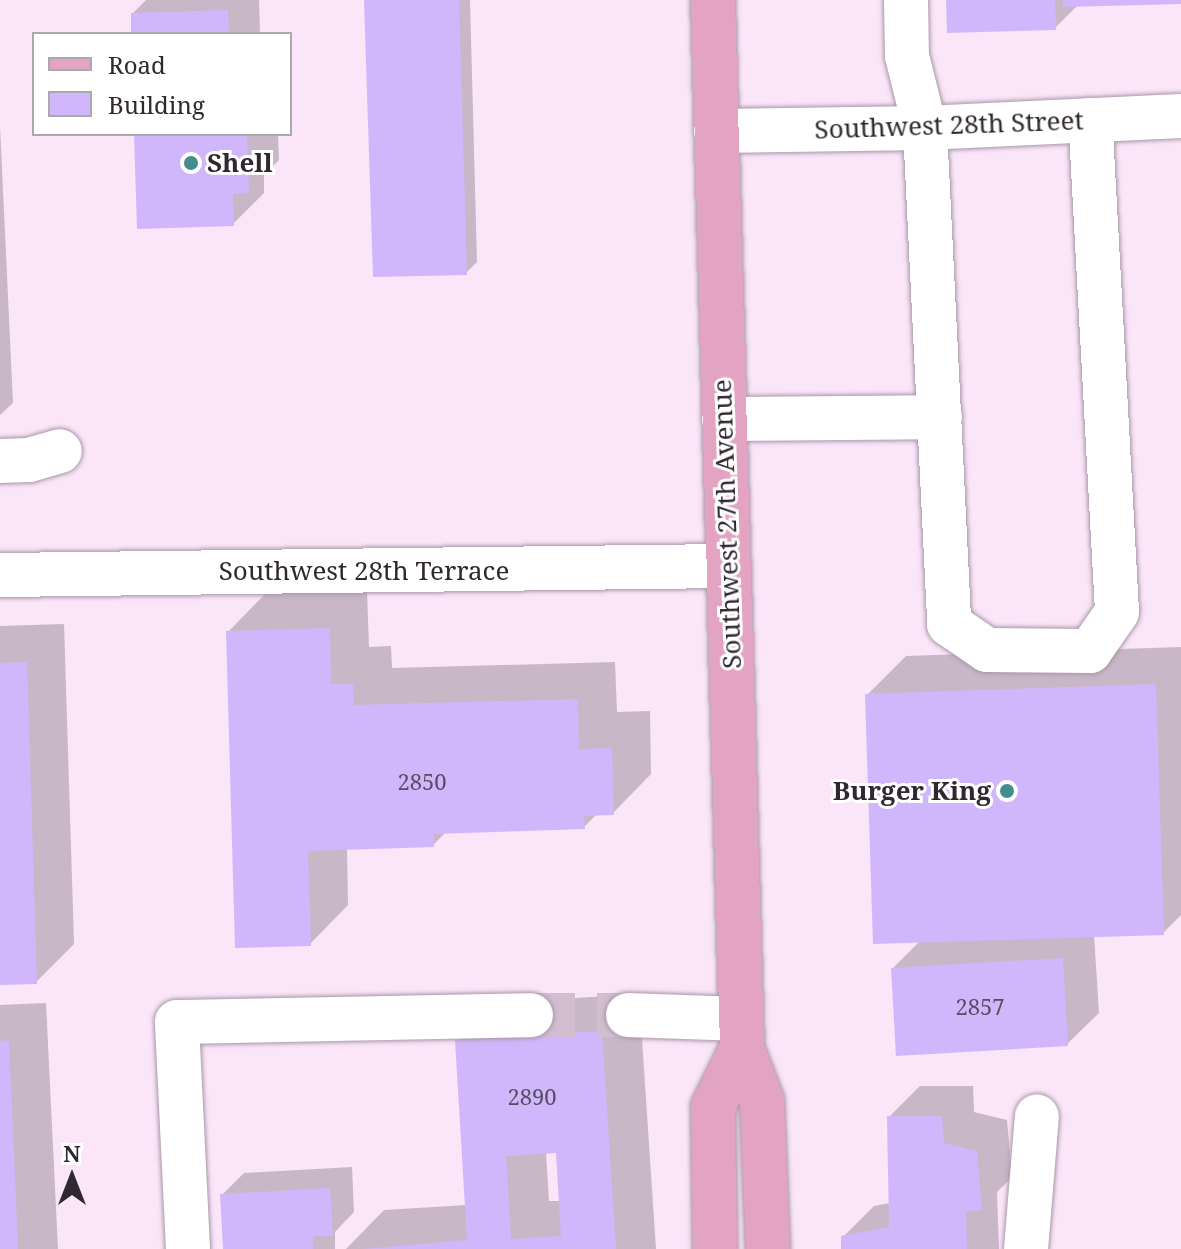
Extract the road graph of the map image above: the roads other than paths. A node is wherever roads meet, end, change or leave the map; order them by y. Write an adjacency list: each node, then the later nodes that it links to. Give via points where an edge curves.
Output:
1 (713, 0): 6 (main road, Southwest 27th Avenue)
2 (906, 0): 5 (street, via 907,56)
3 (1181, 116): 4 (street, Southwest 28th Street)
4 (1090, 120): 5 (street, Southwest 28th Street); 7 (street, via 1117,612 1090,651 987,650 949,624)
5 (925, 128): 6 (street, Southwest 28th Street); 7 (street)
6 (716, 131): 8 (main road, Southwest 27th Avenue)
7 (940, 417): 8 (street)
8 (724, 419): 11 (main road, Southwest 27th Avenue)
9 (60, 451): 10 (street)
10 (0, 461)
11 (729, 566): 12 (street, Southwest 28th Terrace); 15 (main road, Southwest 27th Avenue)
12 (0, 575)
13 (531, 1015): 17 (street, via 177,1022)
14 (628, 1015): 15 (street)
15 (741, 1034): 18 (main road, Southwest 27th Avenue, via 713,1107); 19 (main road, Southwest 27th Avenue, via 762,1101)
16 (1037, 1116): 20 (street)
17 (188, 1249)
18 (715, 1249)
19 (768, 1249)
20 (1026, 1249)

